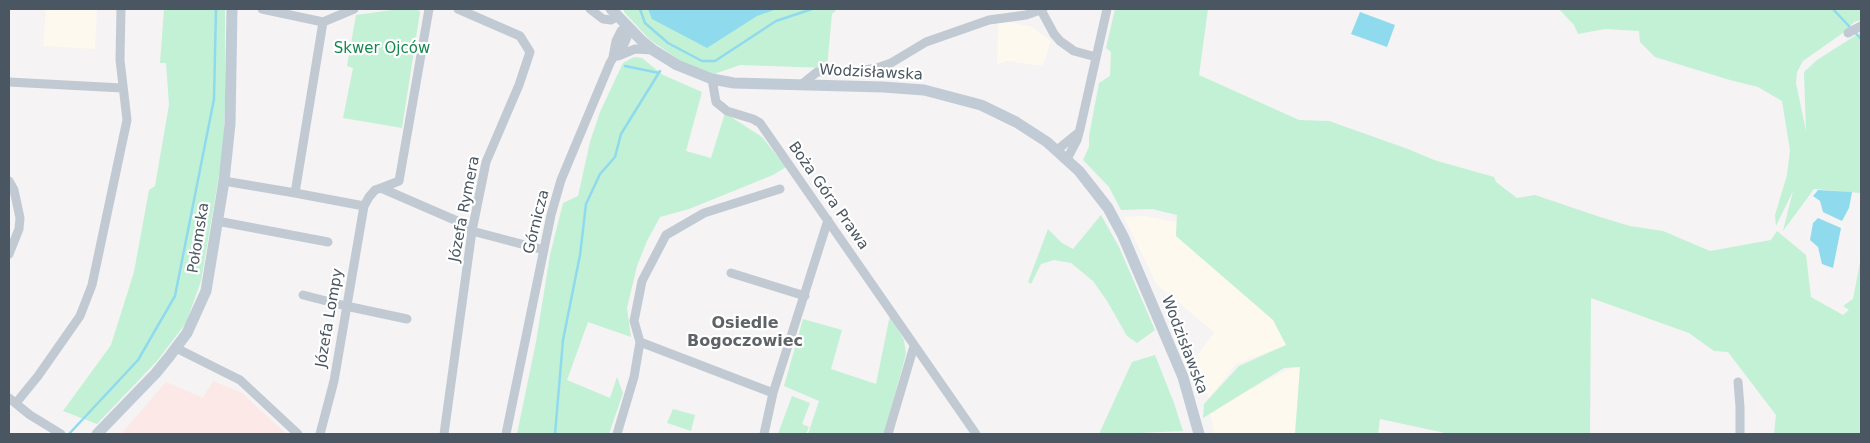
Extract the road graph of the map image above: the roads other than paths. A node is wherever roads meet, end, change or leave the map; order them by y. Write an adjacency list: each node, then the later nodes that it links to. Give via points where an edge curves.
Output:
1 (121, 9): 21 (street)
2 (232, 9): 26 (main road, Połomska, via 230,124)
3 (262, 9): 11 (street)
4 (354, 9): 11 (street)
5 (429, 9): 27 (street, via 399,181)
6 (458, 9): 33 (street, Józefa Rymera, via 520,36 530,52 486,162)
7 (590, 9): 10 (street, via 603,19 611,20)
8 (1042, 9): 16 (street, via 1060,41 1074,51); 20 (street, via 1026,15 988,20 926,42 877,68 817,72)
9 (1107, 9): 16 (street)
10 (614, 13): 13 (main road, Wodzisławska)
11 (323, 22): 29 (street)
12 (1860, 26): 14 (street)
13 (628, 28): 15 (main road, Wodzisławska); 17 (street, Górnicza, via 622,49)
14 (1848, 33)
15 (654, 50): 17 (street, via 635,49); 18 (main road, Wodzisławska, via 677,65)
16 (1096, 57): 22 (street)
17 (613, 58): 35 (street, Górnicza, via 562,180)
18 (712, 79): 20 (main road, Wodzisławska); 31 (street, Boża Góra Prawa, via 716,102 727,111 760,123)
19 (9, 82): 21 (street)
20 (800, 85): 23 (main road, Wodzisławska, via 924,90 952,96 996,112)
21 (122, 88): 47 (street, via 127,120 92,284 80,316 38,376)
22 (1078, 133): 23 (street); 24 (street)
23 (1057, 150): 24 (main road, Wodzisławska)
24 (1067, 159): 58 (main road, Wodzisławska, via 1108,208 1123,236 1183,377)
25 (9, 181): 36 (street, via 20,218)
26 (224, 181): 29 (street); 32 (main road, Połomska)
27 (381, 188): 30 (street, via 375,190); 33 (street, via 464,224)
28 (780, 189): 42 (street, via 704,213 666,235 642,281 634,321)
29 (295, 192): 30 (street)
30 (364, 206): 40 (street, Józefa Lompy)
31 (828, 220): 39 (street); 43 (street, Boża Góra Prawa)
32 (217, 222): 34 (street); 44 (main road, Połomska, via 206,290)
33 (472, 231): 35 (street); 52 (street, Józefa Rymera)
34 (328, 242)
35 (544, 250): 53 (street, Górnicza)
36 (9, 254)
37 (731, 273): 39 (street)
38 (304, 295): 40 (street)
39 (805, 296): 46 (street)
40 (346, 306): 41 (street); 51 (street, Józefa Lompy, via 334,381)
41 (407, 319)
42 (640, 342): 46 (street); 54 (street, via 634,377)
43 (914, 346): 56 (street); 57 (street, Boża Góra Prawa)
44 (176, 348): 49 (main road, Połomska); 50 (street, via 240,380)
45 (1738, 382): 59 (street)
46 (773, 393): 55 (street)
47 (12, 400): 48 (street)
48 (61, 434)
49 (98, 434)
50 (298, 434)
51 (320, 434)
52 (444, 434)
53 (506, 434)
54 (617, 434)
55 (764, 434)
56 (888, 434)
57 (976, 434)
58 (1199, 434)
59 (1740, 434)

